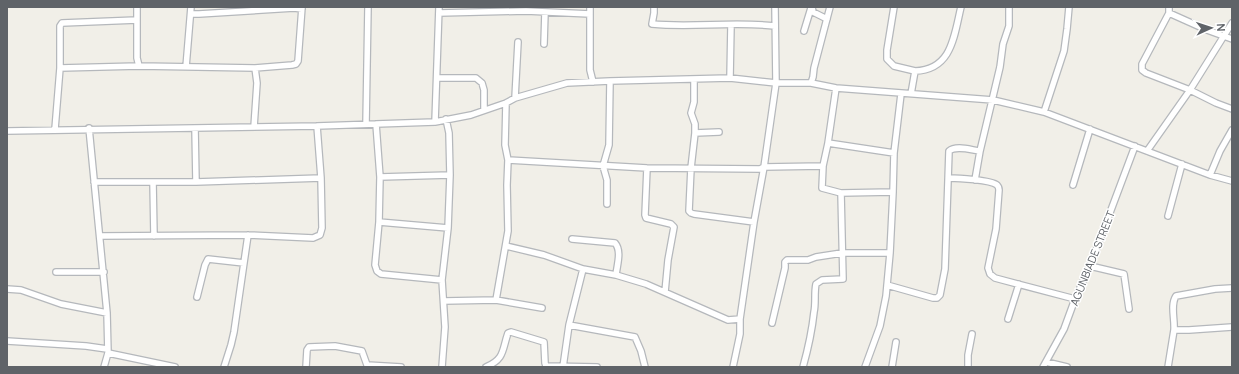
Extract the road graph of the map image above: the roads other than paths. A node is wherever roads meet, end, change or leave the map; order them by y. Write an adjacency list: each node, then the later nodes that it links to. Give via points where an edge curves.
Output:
1 (137, 7): 20 (street)
2 (191, 7): 17 (street)
3 (368, 7): 53 (street)
4 (590, 7): 18 (street)
5 (654, 7): 22 (street, via 652,24)
6 (775, 7): 23 (street)
7 (830, 7): 19 (street)
8 (894, 7): 33 (street, via 887,60 894,66)
9 (961, 7): 33 (street, via 950,49 945,56 938,65 924,71)
10 (1009, 7): 46 (street, via 1009,26)
11 (1069, 7): 50 (street, via 1064,51)
12 (302, 8): 17 (street); 32 (street, via 296,64)
13 (812, 8): 19 (street, via 813,12); 24 (street)
14 (439, 10): 16 (street); 34 (street)
15 (1169, 10): 25 (street); 42 (street, via 1142,64 1142,70)
16 (545, 12): 18 (street); 28 (street)
17 (191, 14): 30 (street)
18 (590, 14): 38 (street, via 590,70)
19 (827, 19): 39 (street)
20 (137, 20): 29 (street); 31 (street, via 62,23)
21 (1232, 23): 25 (street)
22 (731, 25): 23 (street, via 754,23); 35 (street)
23 (775, 26): 40 (street)
24 (804, 31)
25 (1224, 36): 26 (street); 42 (street)
26 (1232, 39)
27 (518, 42): 45 (street)
28 (544, 44)
29 (136, 66): 30 (street); 31 (street)
30 (186, 67): 32 (street)
31 (60, 68): 59 (street)
32 (255, 68): 56 (street, via 257,82)
33 (915, 71): 44 (street)
34 (437, 78): 49 (street, via 476,78 482,83 484,90); 52 (street)
35 (730, 78): 36 (street); 40 (street)
36 (694, 79): 37 (street); 64 (street, via 694,102 691,113)
37 (610, 81): 38 (street); 72 (street, via 609,145)
38 (593, 82): 45 (street, via 567,83)
39 (811, 82): 40 (street); 41 (street)
40 (776, 83): 74 (street)
41 (836, 88): 43 (street); 65 (street)
42 (1190, 90): 48 (street); 68 (street)
43 (901, 94): 44 (street); 69 (street)
44 (911, 94): 46 (street)
45 (515, 98): 47 (street)
46 (993, 100): 50 (street); 67 (street)
47 (506, 103): 49 (street); 70 (street, via 505,145)
48 (1232, 109)
49 (484, 110): 51 (street)
50 (1044, 112): 60 (street)
51 (446, 119): 52 (street); 77 (street, via 449,132)
52 (435, 122): 54 (street)
53 (366, 124): 54 (street); 55 (street)
54 (376, 124): 79 (street)
55 (317, 126): 56 (street); 80 (street)
56 (254, 127): 58 (street)
57 (89, 128): 58 (street); 59 (street); 84 (street)
58 (196, 128): 86 (street)
59 (55, 129): 62 (street)
60 (1090, 129): 66 (street); 87 (street)
61 (1232, 130): 78 (street)
62 (7, 131)
63 (719, 132): 64 (street)
64 (695, 133): 76 (street)
65 (828, 143): 69 (street); 73 (street)
66 (1135, 146): 68 (street); 103 (street, AGUNBIADE STREET)
67 (980, 151): 81 (street, via 950,149); 82 (street)
68 (1147, 151): 71 (street)
69 (894, 153): 88 (street)
70 (508, 160): 72 (street); 99 (street)
71 (1182, 164): 78 (street); 91 (street)
72 (603, 166): 75 (street); 90 (street, via 607,180)
73 (822, 166): 74 (street); 89 (street, via 822,188)
74 (764, 167): 76 (street, via 760,170); 93 (street)
75 (647, 168): 76 (street); 113 (street, via 646,218 674,227)
76 (691, 168): 93 (street, via 690,213)
77 (450, 175): 79 (street); 94 (street)
78 (1210, 175): 83 (street)
79 (380, 177): 92 (street)
80 (321, 178): 86 (street); 95 (street, via 320,235 313,238)
81 (949, 178): 82 (street); 110 (street, via 946,269 940,295 933,298)
82 (975, 180): 109 (street, via 996,184 999,190 996,229 988,268 990,274 995,278)
83 (1232, 181)
84 (94, 182): 85 (street); 96 (street)
85 (153, 182): 86 (street); 97 (street)
86 (196, 182)
87 (1073, 185)
88 (893, 192): 89 (street); 101 (street)
89 (841, 193): 100 (street)
90 (607, 204)
91 (1168, 216)
92 (379, 222): 94 (street); 108 (street, via 375,265 377,271 381,274)
93 (754, 222): 121 (street)
94 (448, 228): 108 (street)
95 (248, 235): 97 (street); 102 (street)
96 (100, 236): 97 (street); 106 (street)
97 (154, 236)
98 (572, 239): 107 (street, via 615,243 619,251)
99 (506, 246): 104 (street); 116 (street)
100 (842, 253): 101 (street); 123 (street, via 785,262); 144 (street, via 843,279 822,280 816,284 814,317)
101 (890, 253): 110 (street)
102 (244, 263): 114 (street, via 208,259); 135 (street, via 234,332)
103 (1090, 266): 115 (street, AGUNBIADE STREET); 119 (street, via 1124,274)
104 (583, 268): 107 (street); 124 (street)
105 (56, 272): 106 (street)
106 (104, 272): 120 (street)
107 (616, 275): 113 (street)
108 (442, 280): 117 (street)
109 (1019, 284): 115 (street); 122 (street)
110 (887, 285): 145 (street, via 880,326)
111 (1232, 288): 126 (street, via 1176,296 1173,300)
112 (7, 289): 120 (street, via 21,290 61,304)
113 (665, 292): 121 (street, via 728,320)
114 (198, 297)
115 (1075, 299): 131 (street, AGUNBIADE STREET, via 1064,329)
116 (496, 300): 117 (street); 118 (street)
117 (444, 301): 138 (street)
118 (542, 308)
119 (1129, 309)
120 (107, 313): 130 (street)
121 (740, 319): 143 (street, via 740,334)
122 (1008, 319)
123 (772, 323)
124 (569, 325): 140 (street); 142 (street, via 635,337 642,351)
125 (1232, 327): 126 (street)
126 (1174, 330): 150 (street)
127 (972, 334): 147 (street)
128 (7, 341): 130 (street, via 86,346)
129 (896, 342): 146 (street)
130 (108, 351): 133 (street); 134 (street)
131 (1046, 362): 148 (street, AGUNBIADE STREET); 149 (street)
132 (367, 366): 136 (street, via 362,351 322,346 308,348); 137 (street)
133 (104, 367)
134 (175, 367)
135 (224, 367)
136 (306, 367)
137 (401, 367)
138 (442, 367)
139 (486, 367): 140 (street, via 499,358 504,351 508,333 511,332 544,342 546,366)
140 (563, 367): 141 (street)
141 (596, 367)
142 (645, 367)
143 (733, 367)
144 (803, 367)
145 (865, 367)
146 (892, 367)
147 (968, 367)
148 (1043, 367)
149 (1067, 367)
150 (1168, 367)

